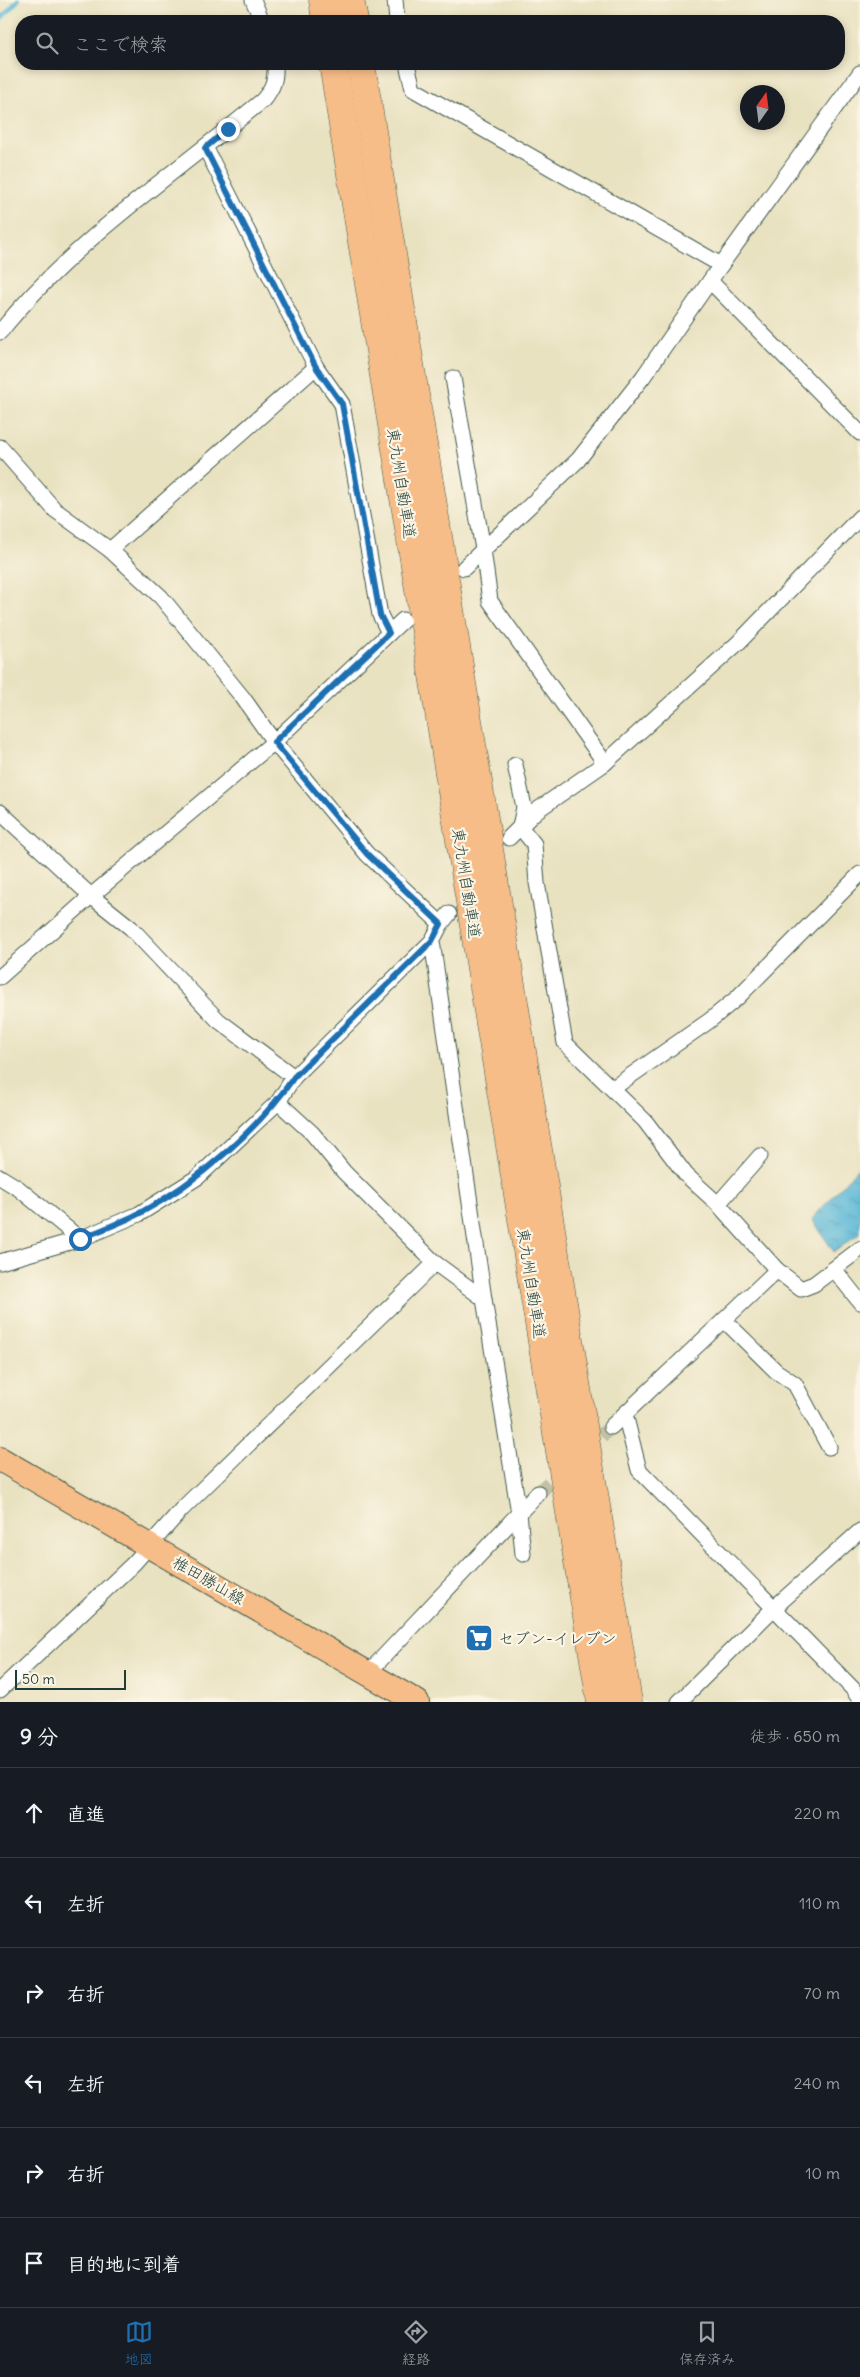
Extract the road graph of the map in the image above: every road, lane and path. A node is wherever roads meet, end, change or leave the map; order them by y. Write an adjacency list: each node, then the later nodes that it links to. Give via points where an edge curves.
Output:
1 (253, 0): 5 (street)
2 (322, 0): 6 (highway)
3 (350, 0): 7 (highway)
4 (395, 0): 8 (street)
5 (259, 15)
6 (325, 15)
7 (353, 15)
8 (396, 15)
9 (275, 70): 14 (street, via 272,88 263,100)
10 (334, 70): 67 (highway, 東九州自動車道)
11 (362, 70): 68 (highway, 東九州自動車道)
12 (408, 70): 15 (street, via 413,88)
13 (860, 72): 15 (street)
14 (205, 148): 17 (street, via 88,239 28,298); 18 (street)
15 (721, 265): 16 (street)
16 (710, 281): 20 (street); 23 (street, via 643,377 578,460)
17 (0, 332)
18 (316, 367): 24 (street); 27 (street, via 342,404 380,615)
19 (453, 378): 23 (street)
20 (860, 433)
21 (0, 447): 24 (street, via 55,510)
22 (860, 518): 29 (street, via 739,642)
23 (483, 549): 25 (street); 29 (street, via 490,601)
24 (110, 550): 28 (street, via 161,597 243,698)
25 (464, 568)
26 (403, 620): 27 (street)
27 (389, 633): 28 (street)
28 (274, 742): 35 (street); 36 (street, via 367,854 445,919)
29 (606, 763): 32 (street, via 536,811)
30 (515, 765): 32 (street, via 524,807)
31 (0, 812): 35 (street)
32 (520, 827): 33 (street); 39 (street, via 534,844 537,883 565,1043)
33 (508, 838)
34 (860, 874): 39 (street, via 737,998)
35 (91, 896): 37 (street); 38 (street, via 131,928 218,1020)
36 (432, 941): 38 (street); 50 (street)
37 (0, 977)
38 (294, 1077): 40 (street)
39 (613, 1088): 43 (street, via 645,1121 686,1175)
40 (278, 1102): 44 (street, via 198,1177 139,1214); 47 (street, via 312,1133 344,1172)
41 (760, 1156): 43 (street)
42 (0, 1177): 44 (street)
43 (718, 1204): 49 (street)
44 (80, 1239): 46 (street)
45 (860, 1250): 48 (street)
46 (0, 1262)
47 (435, 1263): 50 (street); 60 (street)
48 (834, 1269): 49 (street, via 801,1289); 51 (street)
49 (777, 1270): 52 (street)
50 (484, 1299): 58 (street)
51 (860, 1302)
52 (724, 1320): 53 (street); 55 (street, via 776,1371 795,1384)
53 (625, 1414): 54 (street); 62 (street, via 639,1470)
54 (611, 1427)
55 (829, 1447)
56 (0, 1459): 60 (main road, 椎田勝山線)
57 (538, 1493): 58 (street)
58 (519, 1513): 61 (street); 63 (street)
59 (860, 1531): 62 (street)
60 (149, 1544): 63 (main road, 椎田勝山線); 64 (street)
61 (523, 1554)
62 (775, 1607): 65 (street); 69 (street)
63 (368, 1673): 66 (main road, 椎田勝山線)
64 (0, 1690)
65 (860, 1700)
66 (417, 1702)
67 (601, 1702)
68 (628, 1702)
69 (679, 1702)

